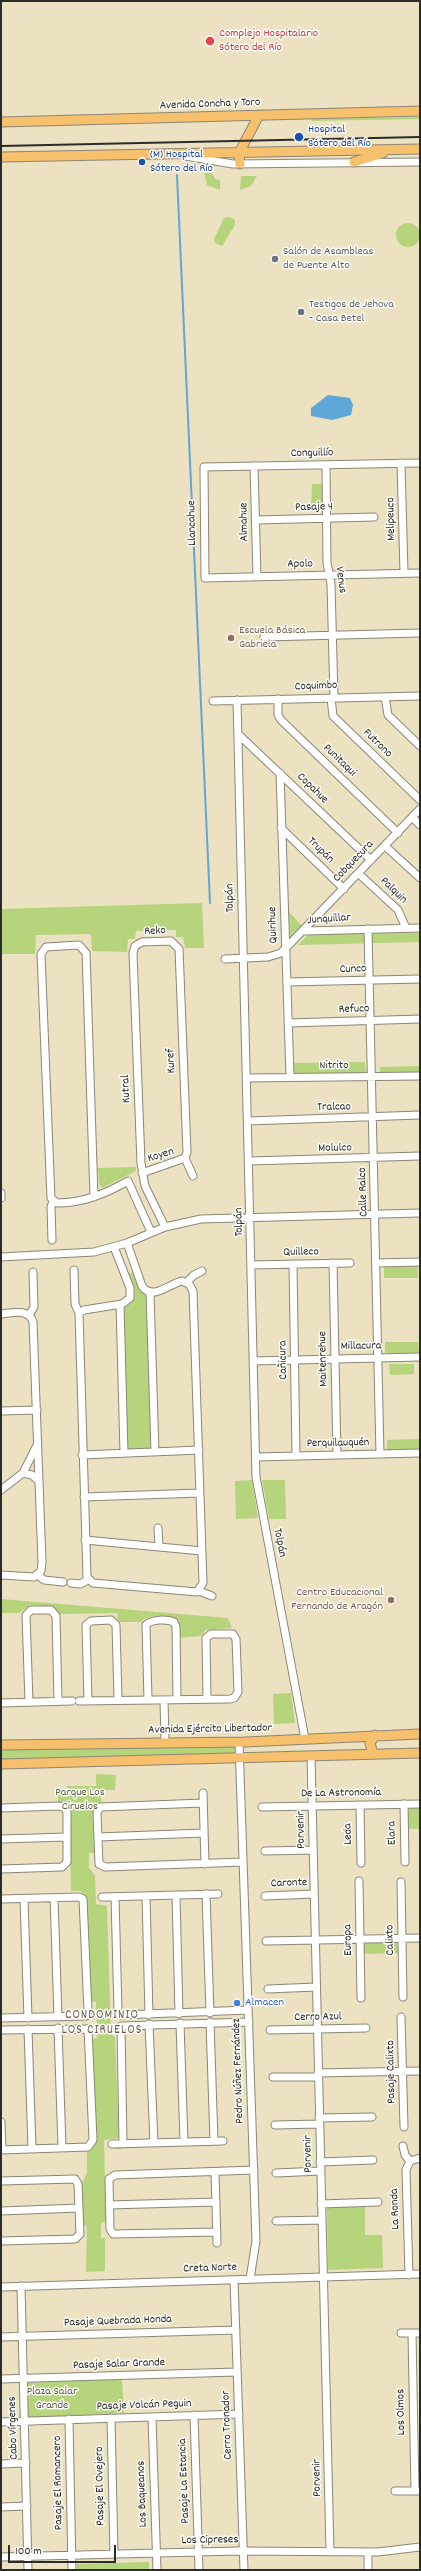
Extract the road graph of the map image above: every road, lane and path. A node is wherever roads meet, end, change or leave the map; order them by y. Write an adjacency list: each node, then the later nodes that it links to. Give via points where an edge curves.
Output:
1 (420, 112): 2 (main road, Avenida Concha y Toro)
2 (259, 115): 3 (main road, Avenida Concha y Toro); 6 (main road)
3 (1, 122)
4 (391, 150): 5 (main road); 6 (main road); 9 (main road)
5 (420, 150)
6 (239, 153): 7 (main road); 11 (main road)
7 (169, 154): 8 (main road); 11 (street, via 218,163)
8 (1, 157)
9 (354, 162): 10 (street); 11 (street)
10 (420, 162)
11 (240, 164)
12 (401, 463): 13 (street, Conguillío); 15 (street, Conguillío); 21 (street, Melipeuco)
13 (420, 463)
14 (254, 466): 15 (street, Conguillío); 16 (street, Conguillío); 19 (street, Almahue)
15 (326, 466): 18 (street, Venus)
16 (204, 467): 24 (street, Llancahue)
17 (374, 517): 18 (street, Pasaje 4)
18 (326, 518): 19 (street, Pasaje 4); 22 (street, Venus, via 327,562)
19 (256, 520): 23 (street, Almahue)
20 (420, 573): 21 (street, Apolo)
21 (404, 574): 22 (street, Apolo)
22 (330, 575): 23 (street, Apolo); 26 (street, Venus)
23 (257, 577): 24 (street, Apolo)
24 (205, 578)
25 (420, 633): 26 (street)
26 (333, 635): 27 (street); 30 (street, Venus)
27 (264, 636)
28 (385, 696): 29 (street, Coquimbo); 30 (street, Coquimbo); 35 (street, via 388,715)
29 (420, 696)
30 (333, 698): 31 (street, Coquimbo); 37 (street, Futrono, via 332,716)
31 (278, 699): 32 (street, Coquimbo); 42 (street, Punitaqui, via 278,715 281,720)
32 (237, 700): 33 (street, Coquimbo); 34 (street, Tolpán)
33 (213, 701)
34 (238, 734): 36 (street, Copahue); 55 (street, Tolpán)
35 (420, 746)
36 (280, 773): 41 (street, Quirihue); 44 (street, Copahue)
37 (420, 800)
38 (420, 809): 39 (street, Cobquecura)
39 (412, 817): 40 (street); 42 (street, Cobquecura)
40 (420, 825)
41 (281, 828): 47 (street, Trupán); 54 (street, Quirihue)
42 (398, 833): 43 (street, Cobquecura)
43 (385, 846): 44 (street, Cobquecura); 46 (street)
44 (371, 860): 45 (street, Cobquecura)
45 (359, 874): 47 (street, Cobquecura); 48 (street, Palquin, via 398,910)
46 (420, 878)
47 (344, 889): 51 (street, Cobquecura)
48 (406, 928): 49 (street, Junquillar); 50 (street, Junquillar)
49 (420, 928)
50 (368, 929): 51 (street, Junquillar); 58 (street, Calle Ralco)
51 (305, 931): 54 (street, Junquillar)
52 (176, 944): 53 (street, Reko, via 168,941 142,942); 72 (street, Kuref, via 180,951 187,1152)
53 (135, 946): 74 (street, Kutral, via 133,953)
54 (286, 950): 55 (street, Junquillar, via 274,957); 59 (street, Quirihue)
55 (244, 958): 56 (street, Junquillar); 66 (street, Tolpán)
56 (225, 959)
57 (420, 979): 58 (street, Cunco)
58 (369, 980): 59 (street, Cunco); 61 (street, Calle Ralco)
59 (287, 982): 62 (street, Quirihue)
60 (420, 1019): 61 (street, Refuco)
61 (370, 1021): 62 (street, Refuco); 65 (street, Calle Ralco)
62 (288, 1023): 63 (street, Quirihue)
63 (290, 1076): 65 (street, Nitrito); 66 (street, Nitrito)
64 (420, 1076): 65 (street, Nitrito)
65 (373, 1077): 68 (street, Calle Ralco)
66 (247, 1078): 69 (street, Tolpán)
67 (420, 1115): 68 (street, Tralcao)
68 (373, 1117): 69 (street, Tralcao); 71 (street, Calle Ralco)
69 (248, 1121): 73 (street, Tolpán)
70 (420, 1156): 71 (street, Molulco)
71 (374, 1157): 73 (street, Molulco); 81 (street, Calle Ralco)
72 (185, 1158): 74 (street, Koyen); 75 (street, Kuref)
73 (250, 1161): 82 (street, Tolpán)
74 (142, 1173): 83 (street, Kutral, via 145,1186)
75 (193, 1176)
76 (1, 1193): 78 (street)
77 (94, 1197): 79 (street, via 75,1202); 79 (street, via 86,953 79,945 46,947 41,954); 84 (street, via 128,1181)
78 (1, 1198)
79 (53, 1201): 85 (street)
80 (420, 1213): 81 (street)
81 (375, 1214): 82 (street); 92 (street, Calle Ralco)
82 (251, 1217): 83 (street, via 201,1219); 94 (street, Tolpán)
83 (165, 1227): 84 (street)
84 (151, 1232): 86 (street)
85 (52, 1240)
86 (127, 1243): 87 (street); 99 (street, via 142,1286)
87 (114, 1247): 88 (street, via 83,1254); 100 (street, via 131,1291 128,1300)
88 (1, 1257)
89 (350, 1262): 91 (street, Quilleco)
90 (420, 1262): 92 (street)
91 (333, 1263): 93 (street, Quilleco); 106 (street, Maitenrehue)
92 (376, 1263): 105 (street, Calle Ralco)
93 (293, 1264): 94 (street, Quilleco); 107 (street, Cañicura)
94 (252, 1265): 108 (street, Tolpán)
95 (74, 1270): 102 (street, via 75,1304)
96 (33, 1272): 103 (street, via 34,1307)
97 (202, 1272): 98 (street, via 192,1276)
98 (187, 1282): 99 (street, via 180,1281); 112 (street, via 193,1291)
99 (150, 1293): 113 (street)
100 (120, 1304): 102 (street, via 84,1310); 114 (street)
101 (1, 1314): 103 (street, via 22,1312)
102 (79, 1314): 116 (street)
103 (29, 1315): 109 (street, via 33,1322)
104 (420, 1357): 105 (street, Millacura)
105 (378, 1358): 106 (street, Millacura); 117 (street, Calle Ralco)
106 (335, 1359): 107 (street, Millacura); 118 (street, Maitenrehue)
107 (295, 1360): 108 (street, Millacura); 119 (street, Cañicura)
108 (254, 1361): 120 (street, Tolpán)
109 (37, 1410): 110 (street); 111 (street)
110 (1, 1411)
111 (37, 1439): 121 (street, via 33,1454); 122 (street)
112 (199, 1450): 113 (street); 124 (street)
113 (155, 1452): 114 (street)
114 (124, 1453): 116 (street)
115 (420, 1453): 117 (street, Perquilauquén)
116 (82, 1454): 125 (street)
117 (380, 1454): 118 (street, Perquilauquén)
118 (337, 1455): 119 (street, Perquilauquén)
119 (296, 1456): 120 (street, Perquilauquén)
120 (256, 1457): 148 (street, Tolpán, via 257,1484)
121 (23, 1473): 122 (street, via 32,1475); 123 (street)
122 (39, 1481): 131 (street, via 42,1562)
123 (1, 1490)
124 (200, 1493): 125 (street); 129 (street)
125 (84, 1497): 127 (street)
126 (158, 1528): 128 (street)
127 (85, 1540): 128 (street); 132 (street)
128 (159, 1547): 129 (street)
129 (202, 1551): 135 (street, via 203,1583)
130 (1, 1575): 131 (street)
131 (38, 1575): 133 (street, via 44,1580)
132 (88, 1580): 134 (street, via 80,1584); 135 (street, via 93,1583 190,1593)
133 (63, 1582)
134 (71, 1583)
135 (199, 1591): 136 (street)
136 (212, 1596)
137 (178, 1699): 138 (street); 140 (street, via 176,1624 172,1621 151,1621 146,1628); 141 (street)
138 (207, 1699): 138 (street, via 232,1699 237,1694 236,1639 231,1633 211,1634 206,1638)
139 (118, 1700): 140 (street); 142 (street); 142 (street, via 116,1625 110,1620 91,1621 86,1625)
140 (148, 1700): 141 (street)
141 (164, 1700): 149 (street)
142 (88, 1701): 144 (street)
143 (29, 1702): 144 (street); 144 (street, via 26,1615 32,1610 51,1610 56,1616); 145 (street)
144 (58, 1702)
145 (1, 1703)
146 (420, 1734): 147 (main road, Avenida Ejército Libertador)
147 (375, 1735): 148 (main road, Avenida Ejército Libertador); 153 (main road, via 370,1743)
148 (305, 1739): 150 (main road, Avenida Ejército Libertador); 154 (main road, via 299,1751)
149 (165, 1742): 150 (main road, Avenida Ejército Libertador); 151 (main road, Avenida Ejército Libertador)
150 (239, 1742): 156 (street, Pedro Núñez Fernández)
151 (1, 1745)
152 (420, 1753): 153 (main road)
153 (373, 1754): 155 (main road)
154 (287, 1756): 155 (main road); 156 (main road)
155 (311, 1756): 163 (street, Porvenir)
156 (240, 1758): 157 (main road); 172 (street, Pedro Núñez Fernández)
157 (1, 1764)
158 (203, 1793): 159 (street)
159 (204, 1803): 166 (street); 168 (street, via 102,1806 97,1811)
160 (404, 1804): 161 (street, De La Astronomía); 162 (street, De La Astronomía); 173 (street, Elara)
161 (420, 1804)
162 (360, 1805): 163 (street, De La Astronomía); 174 (street, Leda)
163 (312, 1806): 164 (street, De La Astronomía); 170 (street, Porvenir)
164 (262, 1807)
165 (1, 1808): 167 (street, via 63,1807 67,1812)
166 (204, 1833): 168 (street); 175 (street)
167 (67, 1837): 169 (street); 176 (street, via 67,1862 64,1866)
168 (98, 1837): 175 (street, via 99,1862 104,1867)
169 (1, 1839)
170 (313, 1850): 171 (street); 181 (street, Porvenir)
171 (265, 1851)
172 (244, 1862): 175 (street); 199 (street, Pedro Núñez Fernández)
173 (405, 1862)
174 (361, 1863)
175 (204, 1864)
176 (1, 1869)
177 (359, 1881): 192 (street, Europa)
178 (401, 1882): 190 (street, Calixto)
179 (206, 1894): 180 (street); 182 (street); 200 (street)
180 (218, 1894)
181 (314, 1894): 184 (street, Caronte); 193 (street, Porvenir)
182 (176, 1895): 183 (street); 201 (street)
183 (146, 1896): 186 (street); 202 (street)
184 (265, 1896)
185 (102, 1897): 186 (street)
186 (115, 1897): 202 (street, via 118,2012 123,2016)
187 (24, 1898): 188 (street); 189 (street); 206 (street)
188 (54, 1898): 203 (street); 203 (street, via 79,1897 84,1900 88,1996 87,2015)
189 (1, 1899)
190 (402, 1938): 191 (street); 192 (street); 197 (street, Calixto)
191 (420, 1938)
192 (360, 1939): 193 (street); 198 (street, Europa)
193 (315, 1940): 194 (street); 195 (street, Porvenir)
194 (266, 1941)
195 (316, 1988): 196 (street); 214 (street, Porvenir)
196 (268, 1989)
197 (403, 1997)
198 (361, 1998)
199 (248, 2010): 200 (street); 208 (street, Pedro Núñez Fernández)
200 (210, 2013): 201 (street)
201 (180, 2014): 202 (street)
202 (149, 2015)
203 (58, 2017): 206 (street)
204 (401, 2017): 217 (street, Pasaje Calixto)
205 (1, 2018): 206 (street)
206 (28, 2018)
207 (210, 2022): 208 (street); 209 (street); 226 (street)
208 (249, 2022): 240 (street, Pedro Núñez Fernández)
209 (180, 2023): 210 (street); 228 (street)
210 (149, 2024): 229 (street); 231 (street, via 124,2024 119,2028)
211 (58, 2028): 213 (street); 233 (street); 233 (street, via 84,2027 89,2031 93,2140 88,2147)
212 (366, 2028): 214 (street, Cerro Azul)
213 (28, 2029): 215 (street); 234 (street)
214 (317, 2029): 216 (street, Cerro Azul); 219 (street, Porvenir)
215 (1, 2030)
216 (270, 2030)
217 (403, 2071): 218 (street); 219 (street); 225 (street, Pasaje Calixto)
218 (420, 2071)
219 (318, 2075): 220 (street); 222 (street, Porvenir)
220 (273, 2077)
221 (372, 2117): 222 (street)
222 (319, 2121): 224 (street); 239 (street, Porvenir)
223 (1, 2122): 235 (street)
224 (275, 2125)
225 (404, 2127)
226 (214, 2141): 227 (street); 228 (street)
227 (223, 2141)
228 (184, 2142): 229 (street)
229 (154, 2143): 231 (street)
230 (112, 2144): 231 (street)
231 (123, 2144)
232 (403, 2146): 238 (street)
233 (62, 2148): 234 (street)
234 (32, 2149): 235 (street)
235 (2, 2150)
236 (420, 2158): 238 (street)
237 (373, 2160): 239 (street)
238 (410, 2161): 256 (street, La Ronda, via 406,2170)
239 (320, 2162): 241 (street, Porvenir)
240 (254, 2170): 242 (street); 259 (street, Pedro Núñez Fernández, via 256,2246)
241 (320, 2171): 243 (street); 247 (street, Porvenir)
242 (215, 2172): 245 (street); 248 (street, via 112,2175 109,2179)
243 (276, 2173)
244 (1, 2181): 249 (street, via 75,2179 78,2184)
245 (216, 2202): 248 (street); 253 (street)
246 (378, 2202): 247 (street)
247 (321, 2204): 251 (street, Porvenir)
248 (109, 2205): 253 (street, via 110,2230 115,2235)
249 (79, 2208): 250 (street); 254 (street, via 80,2234 77,2238)
250 (1, 2211)
251 (322, 2220): 252 (street); 258 (street, Porvenir)
252 (276, 2221)
253 (217, 2232): 255 (street)
254 (1, 2241)
255 (218, 2243)
256 (409, 2274): 257 (street, Creta Norte); 258 (street, Creta Norte)
257 (420, 2274)
258 (323, 2277): 259 (street, Creta Norte); 288 (street, Porvenir)
259 (250, 2279): 260 (street, Creta Norte)
260 (234, 2280): 261 (street, Creta Norte); 263 (street, Cerro Tronador)
261 (21, 2286): 262 (street, Creta Norte); 268 (street, Cabo Vírgenes)
262 (1, 2287)
263 (236, 2330): 268 (street, Pasaje Quebrada Honda); 269 (street, Cerro Tronador)
264 (401, 2333): 265 (street)
265 (412, 2333): 266 (street); 282 (street, Los Olmos)
266 (420, 2333)
267 (1, 2337): 268 (street, Pasaje Quebrada Honda)
268 (22, 2337): 271 (street, Cabo Vírgenes)
269 (237, 2372): 271 (street, Pasaje Salar Grande); 272 (street, Cerro Tronador)
270 (1, 2379): 271 (street, Pasaje Salar Grande)
271 (23, 2379): 277 (street, Cabo Vírgenes)
272 (239, 2414): 273 (street, Pasaje Volcán Peguin); 286 (street, Cerro Tronador)
273 (194, 2415): 274 (street, Pasaje Volcán Peguin); 287 (street, Pasaje La Estancia)
274 (152, 2417): 275 (street, Pasaje Volcán Peguin); 290 (street, Los Baqueanos)
275 (111, 2418): 276 (street, Pasaje Volcán Peguin); 291 (street, Pasaje El Ovejero)
276 (69, 2420): 277 (street, Pasaje Volcán Peguin); 292 (street, Pasaje El Romancero)
277 (24, 2421): 278 (street, Pasaje Volcán Peguin); 279 (street, Cabo Vírgenes)
278 (1, 2422)
279 (26, 2463): 280 (street); 283 (street, Cabo Vírgenes)
280 (1, 2464)
281 (395, 2491): 282 (street)
282 (417, 2491)
283 (27, 2506): 284 (street); 293 (street, Cabo Vírgenes)
284 (1, 2507)
285 (420, 2547): 289 (street, Los Cipreses)
286 (243, 2551): 287 (street, Los Cipreses); 288 (street, Los Cipreses); 299 (street, Cerro Tronador)
287 (199, 2552): 290 (street, Los Cipreses); 298 (street, Pasaje La Estancia)
288 (330, 2552): 289 (street, Los Cipreses)
289 (368, 2552): 300 (street)
290 (156, 2553): 291 (street, Los Cipreses); 297 (street, Los Baqueanos)
291 (114, 2554): 292 (street, Los Cipreses)
292 (72, 2555): 293 (street, Los Cipreses); 296 (street, Pasaje El Romancero)
293 (28, 2556): 294 (street, Los Cipreses); 295 (street, Cabo Vírgenes)
294 (1, 2557)
295 (28, 2570)
296 (72, 2570)
297 (157, 2570)
298 (199, 2570)
299 (244, 2570)
300 (368, 2570)

